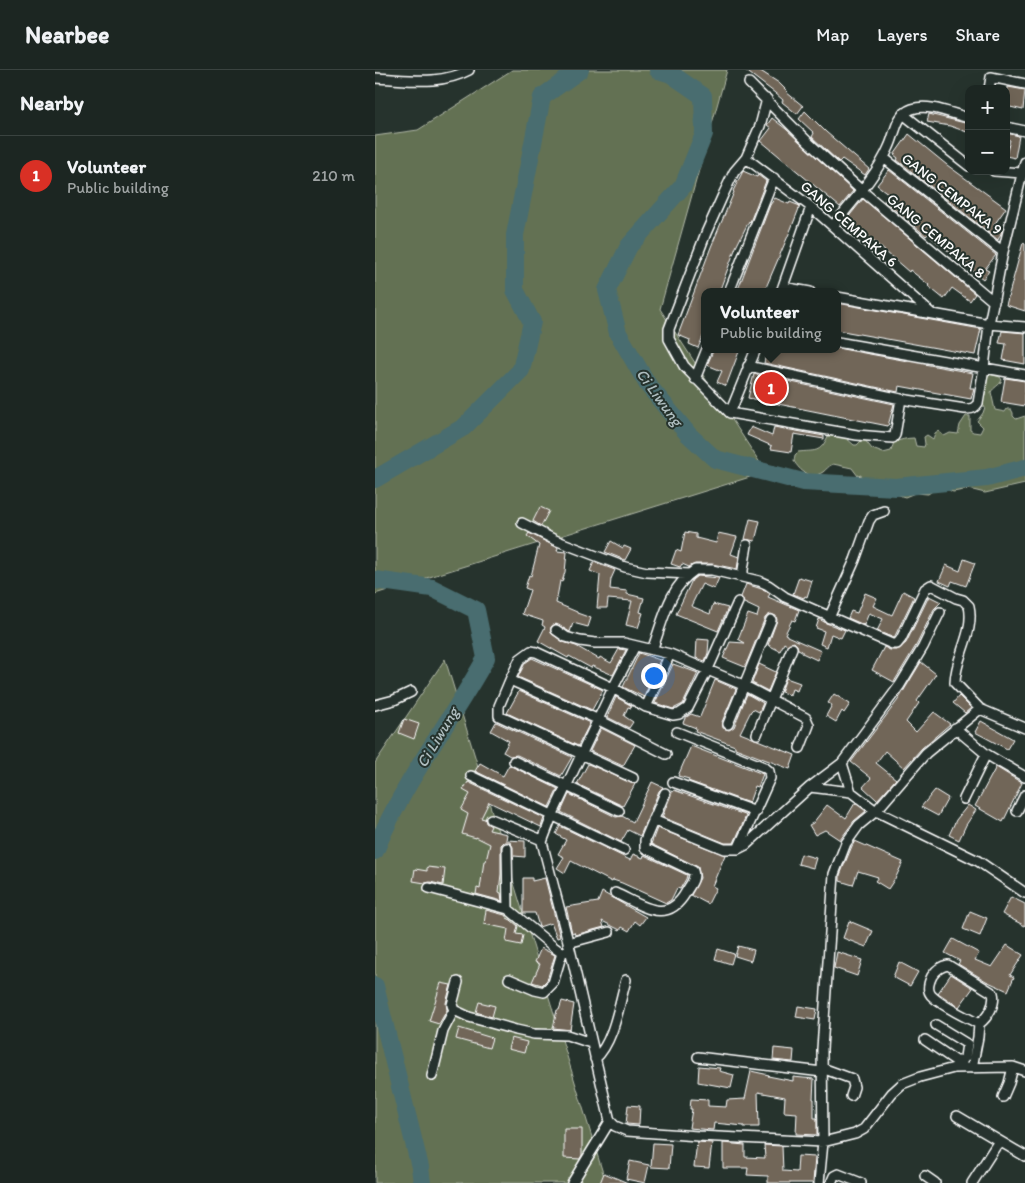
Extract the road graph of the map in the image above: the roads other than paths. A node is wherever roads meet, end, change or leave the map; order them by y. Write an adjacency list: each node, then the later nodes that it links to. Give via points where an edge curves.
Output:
1 (469, 70): 3 (street, via 441,80)
2 (991, 73): 5 (street)
3 (375, 78)
4 (749, 83): 6 (street, GANG CEMPAKA 8)
5 (1025, 84)
6 (767, 99): 11 (street); 18 (street, GANG CEMPAKA 8)
7 (903, 114): 8 (street, via 922,107); 12 (street); 14 (street)
8 (965, 117)
9 (1010, 128): 10 (street)
10 (1025, 130)
11 (746, 158): 17 (street, GANG CEMPAKA 6); 35 (street, via 734,172 706,232 669,329 669,339)
12 (884, 158): 18 (street); 21 (street, GANG CEMPAKA 9)
13 (1025, 162): 16 (street)
14 (965, 163)
15 (1010, 172): 16 (street)
16 (1022, 173): 21 (street)
17 (774, 178): 19 (street, GANG CEMPAKA 6); 22 (street)
18 (861, 190): 20 (street); 25 (street, GANG CEMPAKA 8)
19 (811, 207): 20 (street, GANG CEMPAKA 6); 23 (street)
20 (833, 226): 26 (street, GANG CEMPAKA 6)
21 (1003, 252): 25 (street)
22 (731, 288)
23 (782, 288)
24 (841, 298): 26 (street)
25 (993, 302): 27 (street)
26 (932, 314): 27 (street)
27 (989, 324): 28 (street); 33 (street)
28 (1025, 326)
29 (841, 343): 33 (street)
30 (705, 353): 35 (street)
31 (753, 353): 32 (street)
32 (748, 366): 36 (street); 37 (street)
33 (984, 368): 34 (street); 36 (street, via 977,403 971,410)
34 (1025, 375)
35 (695, 379): 37 (street)
36 (901, 399): 37 (street, via 893,438)
37 (730, 413)
38 (884, 511): 45 (street, via 873,515 869,521)
39 (522, 523): 41 (street, via 555,540 625,567 647,572)
40 (747, 545): 42 (street)
41 (690, 574): 42 (street, via 701,569); 50 (street, via 668,602)
42 (743, 577): 45 (street, via 768,585)
43 (738, 602): 52 (street)
44 (940, 612): 72 (street, via 900,685)
45 (829, 618): 60 (street, via 897,644 928,586 935,586 963,600 969,606 970,621 955,683)
46 (771, 620): 54 (street)
47 (556, 630): 48 (street, via 580,641)
48 (635, 646): 50 (street); 55 (street)
49 (792, 648): 57 (street)
50 (652, 650): 51 (street)
51 (670, 654): 52 (street); 59 (street)
52 (708, 669): 54 (street); 59 (street, via 688,708 679,714)
53 (510, 680): 55 (street, via 520,659 531,650); 61 (street); 68 (street, via 499,706 499,716)
54 (743, 685): 57 (street); 62 (street)
55 (613, 688): 59 (street); 61 (street)
56 (411, 692): 58 (street)
57 (771, 698): 66 (street); 67 (street, via 808,721)
58 (375, 706)
59 (646, 707)
60 (980, 709): 63 (street); 64 (street)
61 (599, 720): 68 (street); 69 (street)
62 (728, 724)
63 (955, 728): 70 (street); 84 (street, via 926,753)
64 (1025, 728)
65 (677, 732): 86 (street, via 764,766 770,778)
66 (757, 734)
67 (800, 748)
68 (583, 753): 75 (street); 77 (street)
69 (666, 754)
70 (986, 754): 74 (street); 82 (street)
71 (514, 761): 77 (street)
72 (842, 763): 78 (street); 79 (street)
73 (471, 776): 87 (street)
74 (1025, 777)
75 (633, 778)
76 (673, 782): 86 (street)
77 (567, 786): 83 (street); 87 (street)
78 (810, 787): 79 (street); 92 (street)
79 (851, 792): 84 (street)
80 (665, 793): 89 (street)
81 (1025, 795): 85 (street)
82 (964, 799)
83 (619, 811)
84 (876, 811): 96 (street, via 978,861); 112 (street, via 859,825 846,843 833,874)
85 (1017, 811)
86 (756, 812): 92 (street)
87 (552, 816): 90 (street); 93 (street)
88 (491, 819): 90 (street)
89 (653, 820): 92 (street, via 724,849); 95 (street, via 645,848 693,871 691,884 680,904 663,912)
90 (542, 840): 99 (street)
91 (507, 848): 97 (street)
92 (738, 849)
93 (624, 850)
94 (429, 888): 97 (street)
95 (615, 893)
96 (1025, 893)
97 (509, 909): 99 (street)
98 (609, 932): 99 (street)
99 (567, 949): 100 (street, via 553,983 544,992); 107 (street)
100 (509, 979)
101 (625, 980): 109 (street, via 609,1039)
102 (458, 982): 103 (street)
103 (454, 1010): 107 (street, via 516,1030 567,1035); 114 (street, via 443,1031)
104 (979, 1024): 104 (street, via 930,994 929,984 939,968 948,965 993,993 993,1004); 110 (street)
105 (936, 1026): 110 (street, via 967,1044)
106 (925, 1040): 110 (street)
107 (591, 1043): 109 (street)
108 (698, 1057): 112 (street)
109 (595, 1059): 118 (street)
110 (966, 1066): 111 (street); 119 (street, via 902,1084 864,1130)
111 (1013, 1067): 113 (street); 116 (street)
112 (822, 1070): 115 (street, via 852,1079); 119 (street)
113 (1025, 1071)
114 (432, 1076)
115 (851, 1096)
116 (1003, 1097)
117 (957, 1116): 120 (street)
118 (610, 1121): 119 (street, via 627,1131); 123 (street)
119 (823, 1142): 124 (street)
120 (999, 1142): 121 (street); 128 (street)
121 (1025, 1156)
122 (925, 1176): 127 (street)
123 (572, 1183)
124 (819, 1183)
125 (831, 1183): 126 (street, via 838,1174)
126 (861, 1183)
127 (935, 1183)
128 (972, 1183)

